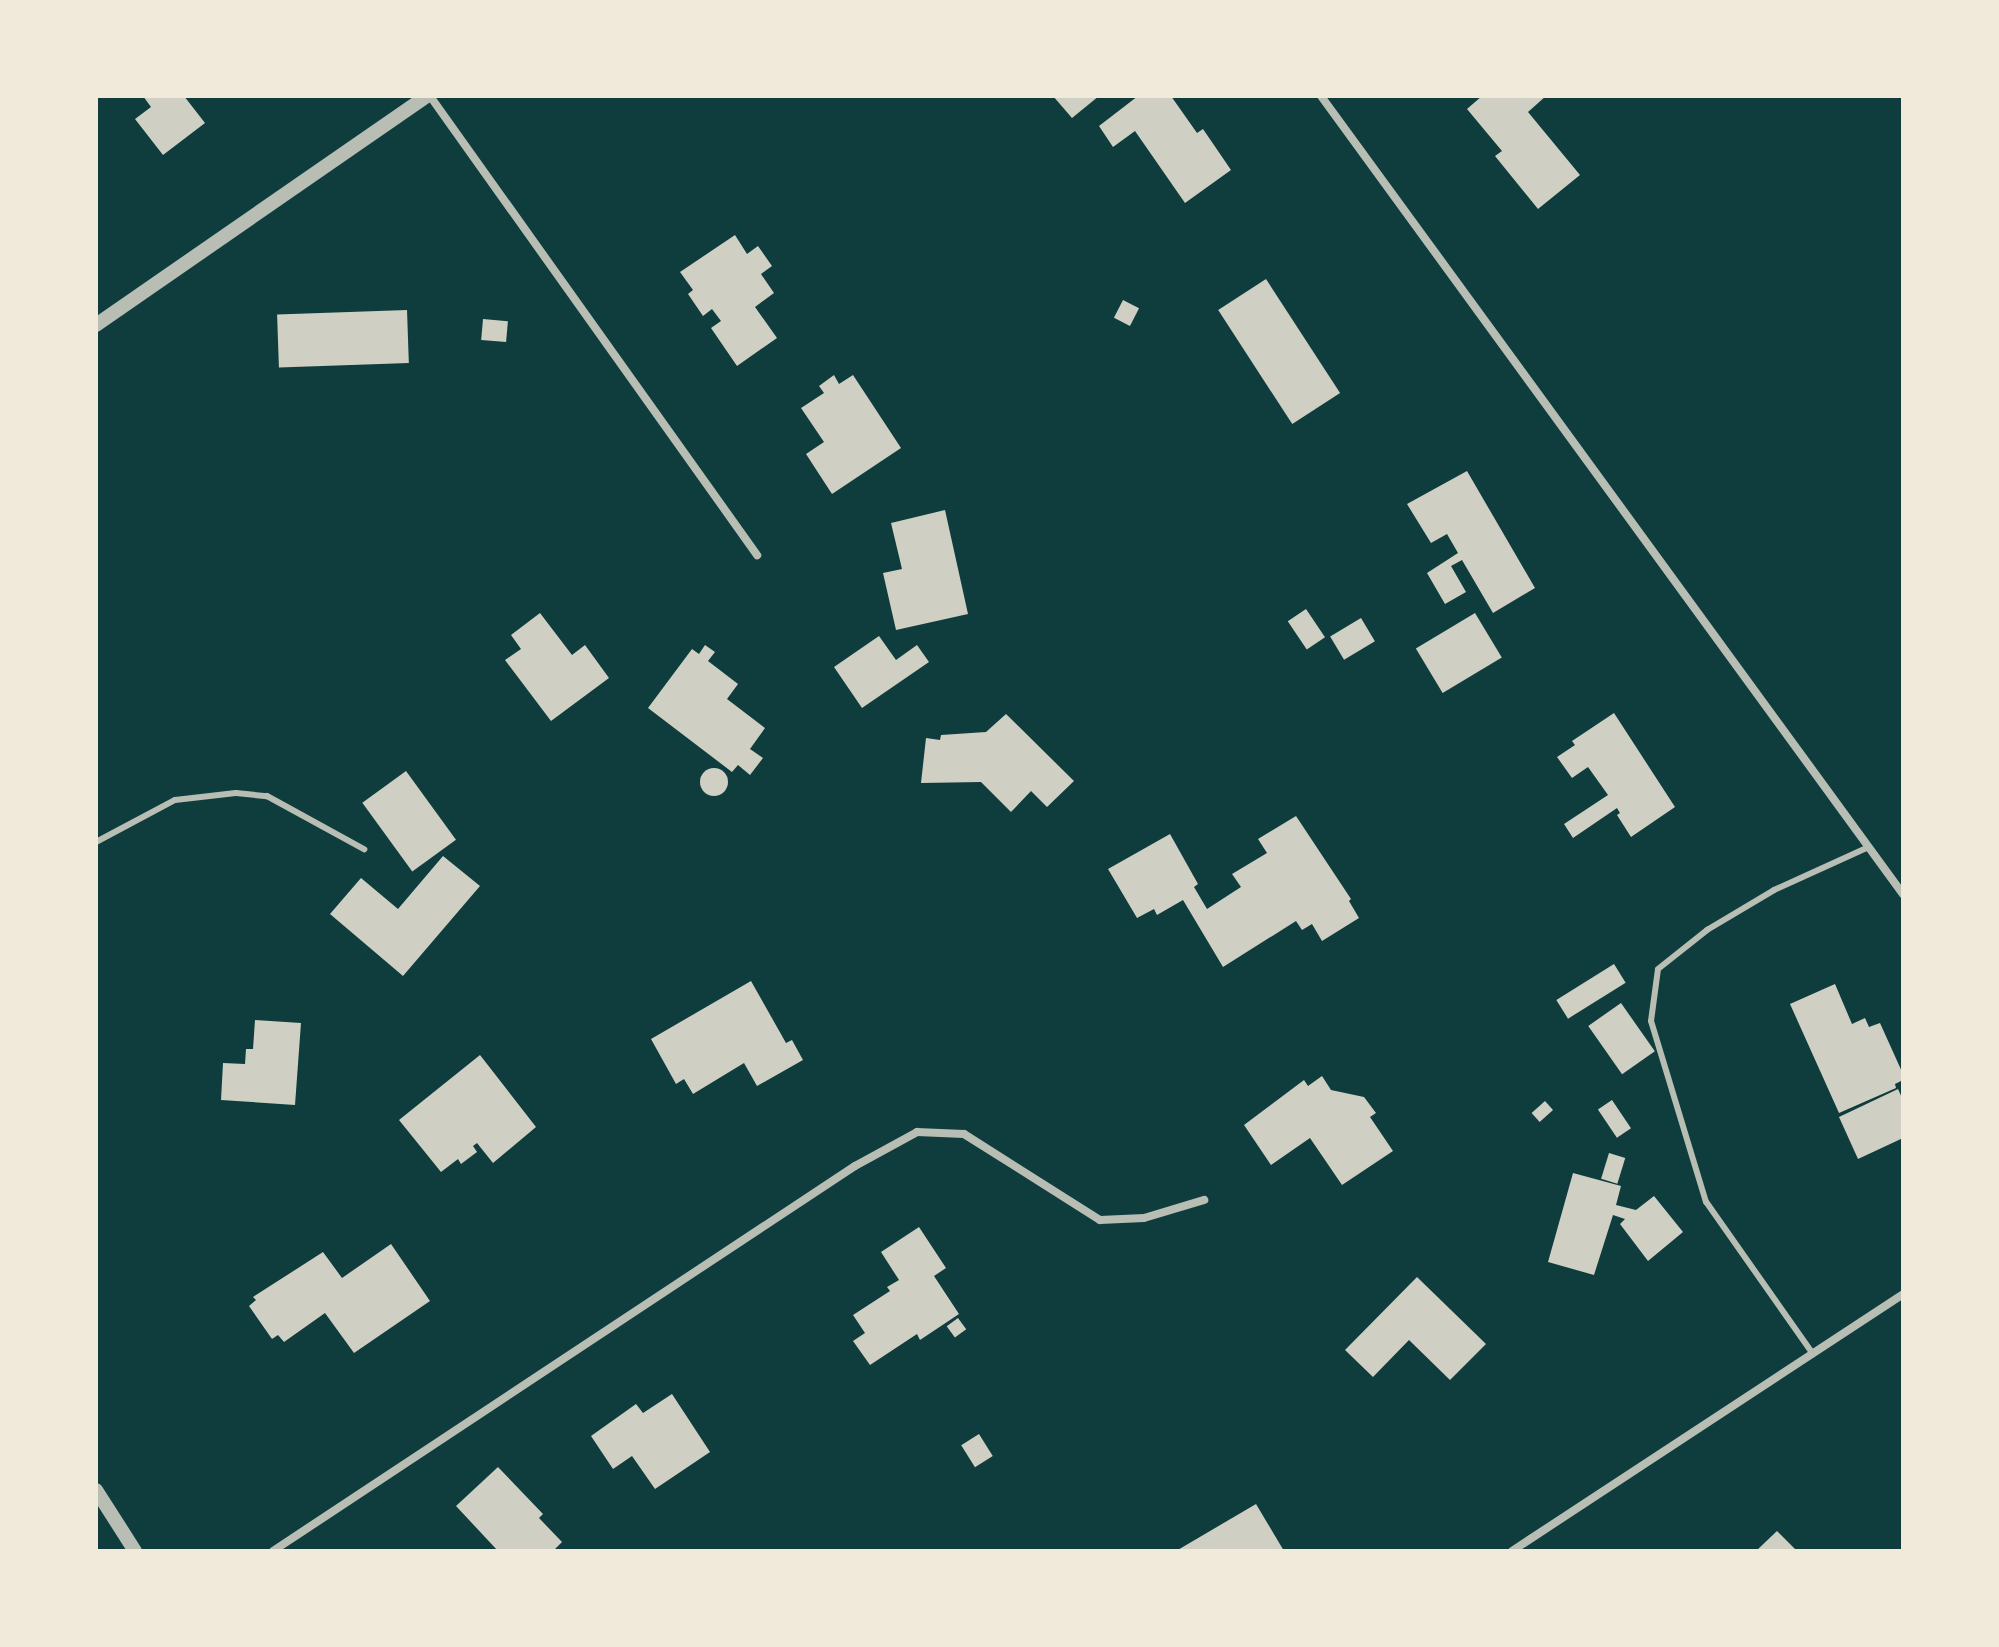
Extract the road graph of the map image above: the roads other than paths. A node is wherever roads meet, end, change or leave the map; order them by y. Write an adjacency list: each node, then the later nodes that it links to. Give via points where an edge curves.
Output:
1 (429, 96): 3 (street); 4 (street)
2 (1321, 96): 6 (street)
3 (96, 325)
4 (757, 555)
5 (96, 842): 7 (lane, via 175,800 236,793 267,796)
6 (1869, 847): 8 (street); 11 (lane, via 1774,890 1707,930 1658,969 1651,1021 1706,1202)
7 (364, 849)
8 (1903, 894)
9 (1204, 1200): 14 (street, via 1144,1218 1100,1220 964,1134 917,1132 855,1166)
10 (1903, 1294): 11 (street)
11 (1813, 1354): 15 (street)
12 (96, 1490): 13 (street)
13 (135, 1551)
14 (273, 1551)
15 (1512, 1551)

